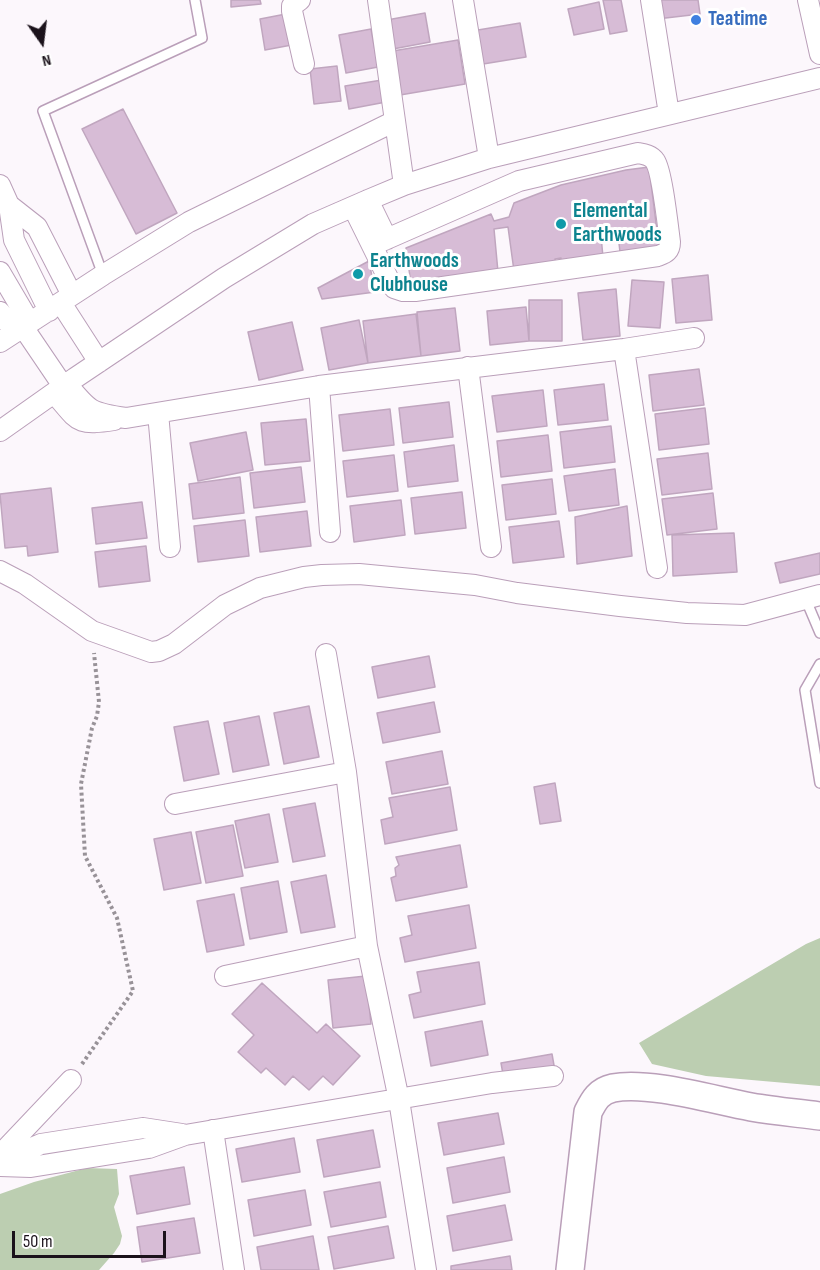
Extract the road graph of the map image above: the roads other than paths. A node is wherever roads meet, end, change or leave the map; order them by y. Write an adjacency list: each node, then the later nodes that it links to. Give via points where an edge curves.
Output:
1 (195, 0): 18 (lane, via 202,38 43,111)
2 (300, 0): 8 (street, via 292,11)
3 (378, 0): 11 (street)
4 (463, 0): 12 (street)
5 (651, 0): 10 (street)
6 (808, 0): 7 (street)
7 (820, 54)
8 (304, 64)
9 (820, 78): 10 (street)
10 (669, 114): 12 (street)
11 (395, 121): 14 (street); 18 (street, via 189,222)
12 (489, 158): 14 (street)
13 (0, 185): 16 (street)
14 (404, 185): 15 (street)
15 (360, 203): 17 (street); 25 (street, via 313,224 224,278)
16 (9, 205): 20 (street, via 14,240); 20 (street, via 37,227)
17 (380, 242): 17 (street, via 519,181 638,153 655,161 670,248 658,256 403,291 394,288)
18 (103, 275): 20 (street)
19 (2, 281): 22 (street)
20 (61, 303): 22 (street); 25 (street)
21 (0, 312): 22 (street)
22 (17, 331): 28 (street)
23 (694, 338): 24 (street)
24 (624, 349): 26 (street); 34 (street)
25 (99, 362): 28 (street)
26 (468, 367): 27 (street); 33 (street)
27 (320, 386): 29 (street); 31 (street)
28 (61, 388): 29 (street, via 102,415 126,418); 30 (street)
29 (158, 413): 32 (street)
30 (0, 431)
31 (330, 532)
32 (170, 546)
33 (491, 547)
34 (657, 568)
35 (0, 571): 36 (street, via 92,631 143,650 159,651 225,605 260,588 322,575 359,574 475,585 687,613 745,615)
36 (813, 597): 37 (lane)
37 (820, 633)
38 (326, 654): 40 (street)
39 (820, 664): 41 (lane, via 805,690)
40 (346, 772): 42 (street); 43 (street)
41 (820, 783)
42 (175, 804)
43 (367, 946): 44 (street); 47 (street)
44 (225, 976)
45 (553, 1076): 47 (street)
46 (71, 1080): 51 (street)
47 (399, 1100): 49 (street); 55 (street)
48 (820, 1116): 56 (street, via 651,1089 611,1088 596,1096 588,1112)
49 (213, 1130): 50 (street); 54 (street)
50 (185, 1135): 52 (street, via 143,1128 40,1144); 53 (street, via 149,1148 31,1167)
51 (0, 1155)
52 (0, 1162)
53 (0, 1166)
54 (231, 1270)
55 (426, 1270)
56 (570, 1270)

